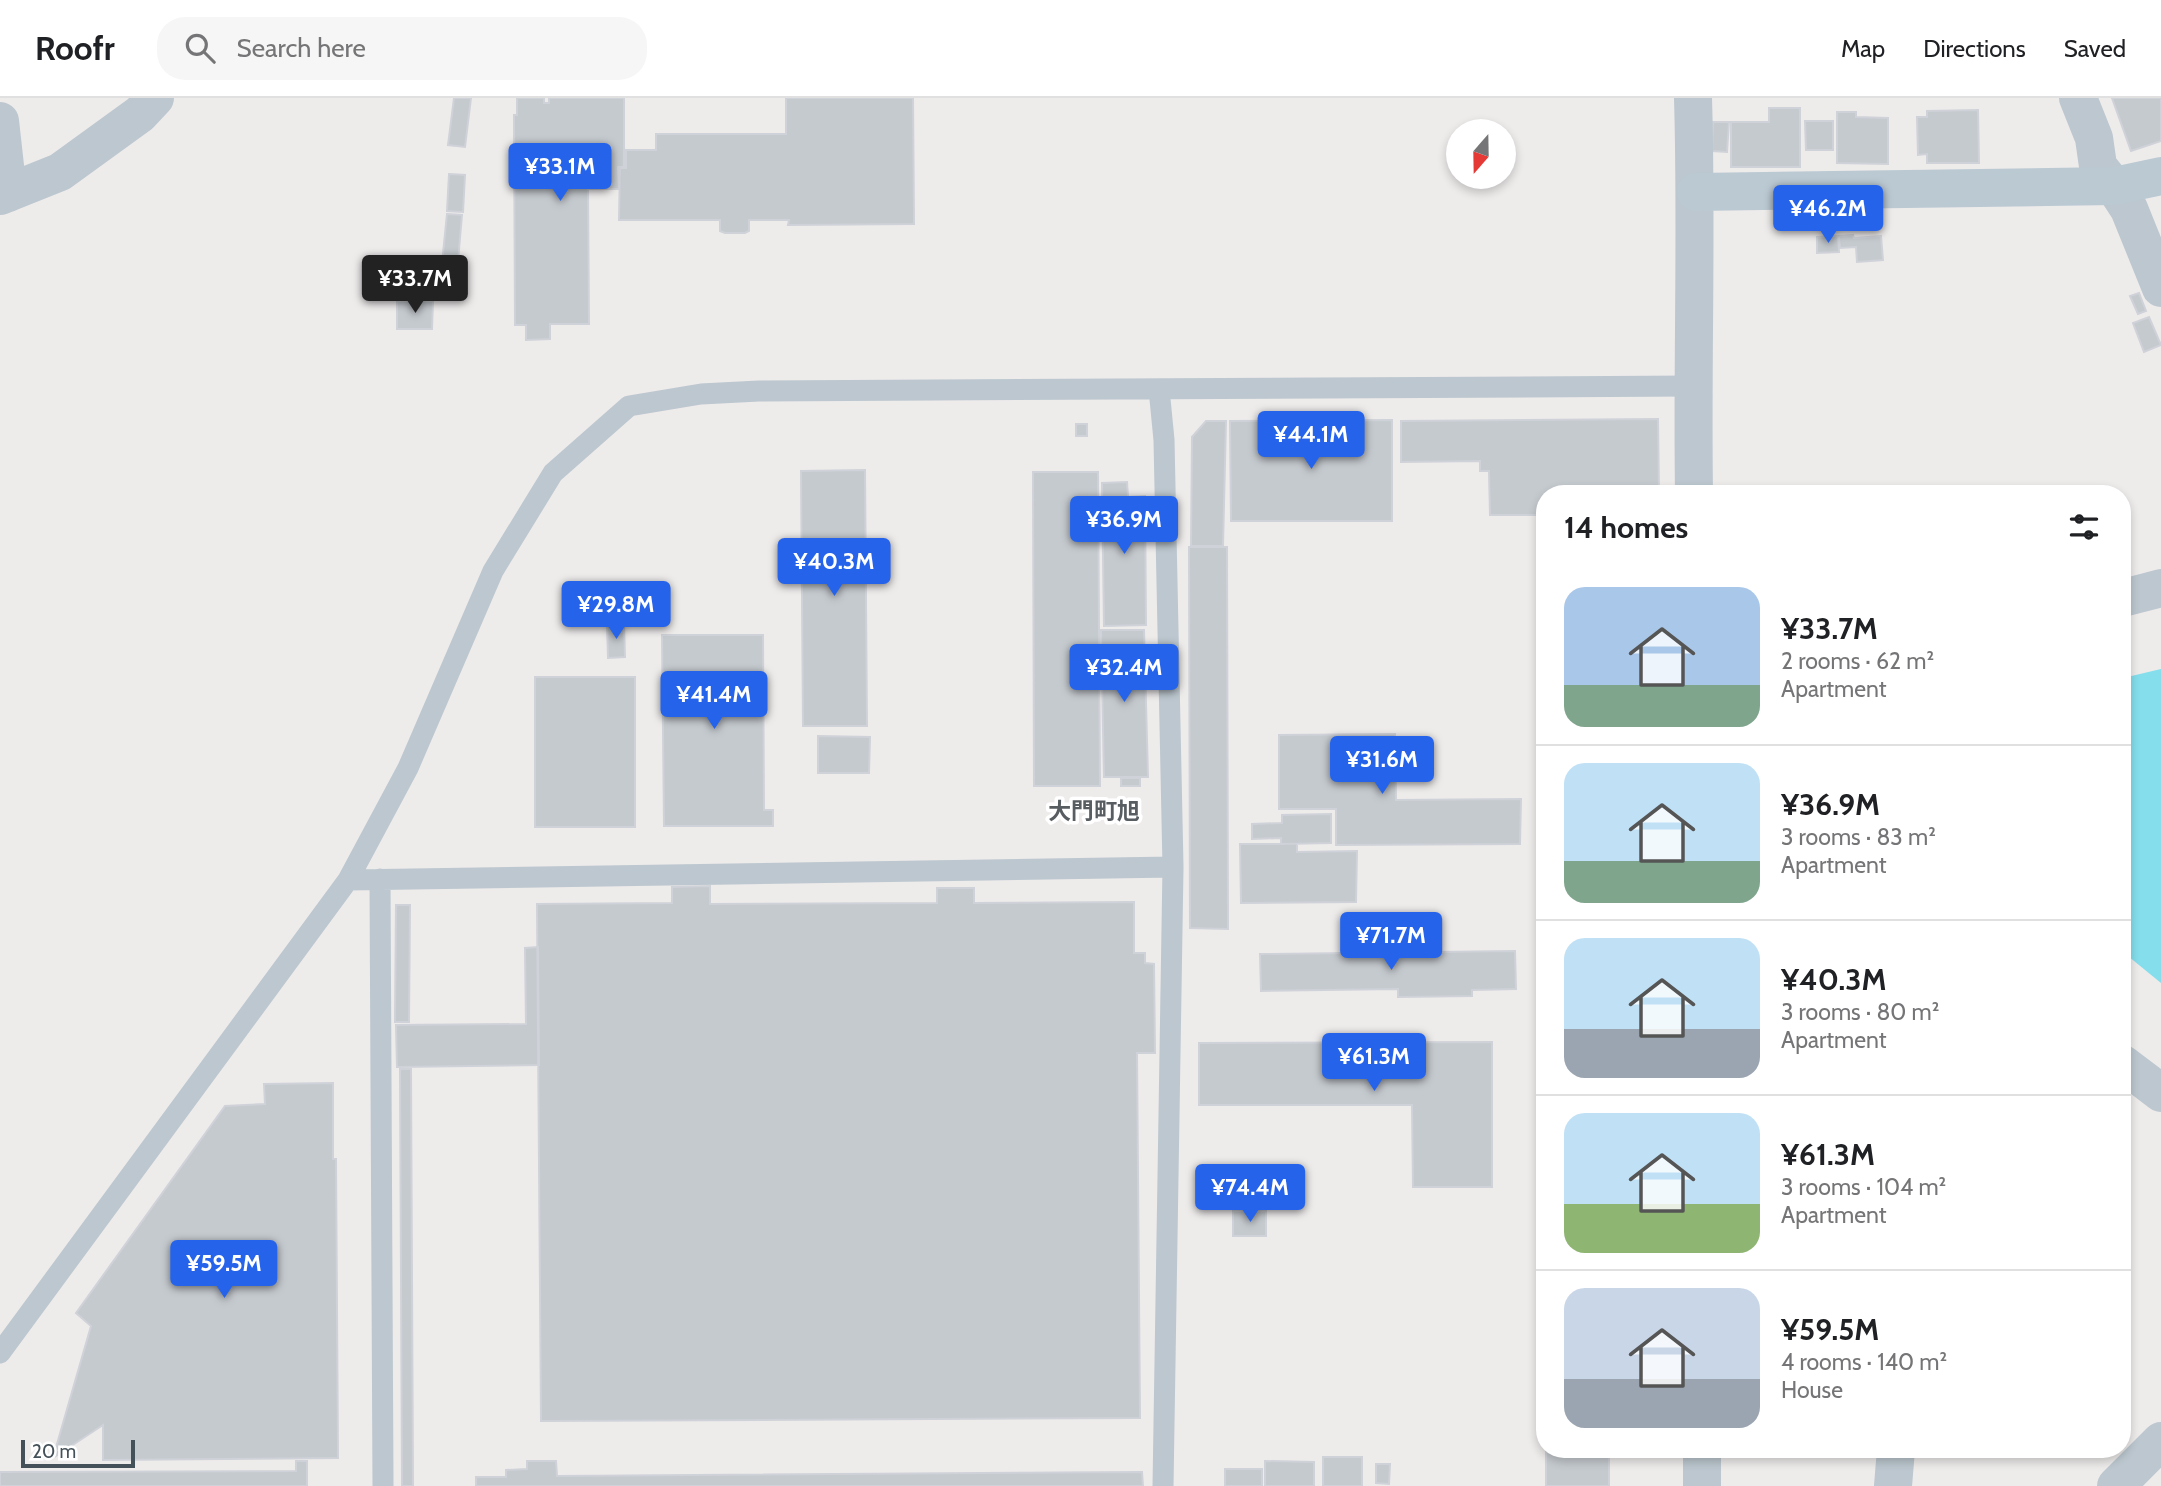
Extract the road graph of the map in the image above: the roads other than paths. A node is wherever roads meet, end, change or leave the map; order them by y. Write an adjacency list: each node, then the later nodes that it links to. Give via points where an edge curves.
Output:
1 (155, 98): 8 (street, via 60,172)
2 (1693, 98): 7 (street)
3 (2078, 98): 6 (street, via 2094,138 2098,166)
4 (0, 121): 8 (street)
5 (2161, 176): 6 (street)
6 (2114, 186): 7 (street); 9 (street, via 2129,209)
7 (1696, 192): 10 (street)
8 (4, 195)
9 (2161, 288)
10 (1692, 386): 11 (lane); 12 (street)
11 (1160, 389): 15 (lane); 17 (lane, via 759,391 701,394 629,406 553,473 493,571 408,768)
12 (1694, 485)
13 (2161, 588): 14 (street)
14 (2131, 596)
15 (1174, 867): 16 (lane); 25 (lane)
16 (380, 879): 17 (lane); 24 (lane)
17 (348, 880): 20 (lane)
18 (2131, 1070): 19 (street)
19 (2161, 1093)
20 (0, 1353)
21 (2161, 1441): 28 (street)
22 (1702, 1458): 26 (street)
23 (1895, 1458): 27 (street)
24 (383, 1486)
25 (1163, 1486)
26 (1702, 1486)
27 (1893, 1486)
28 (2116, 1486)

